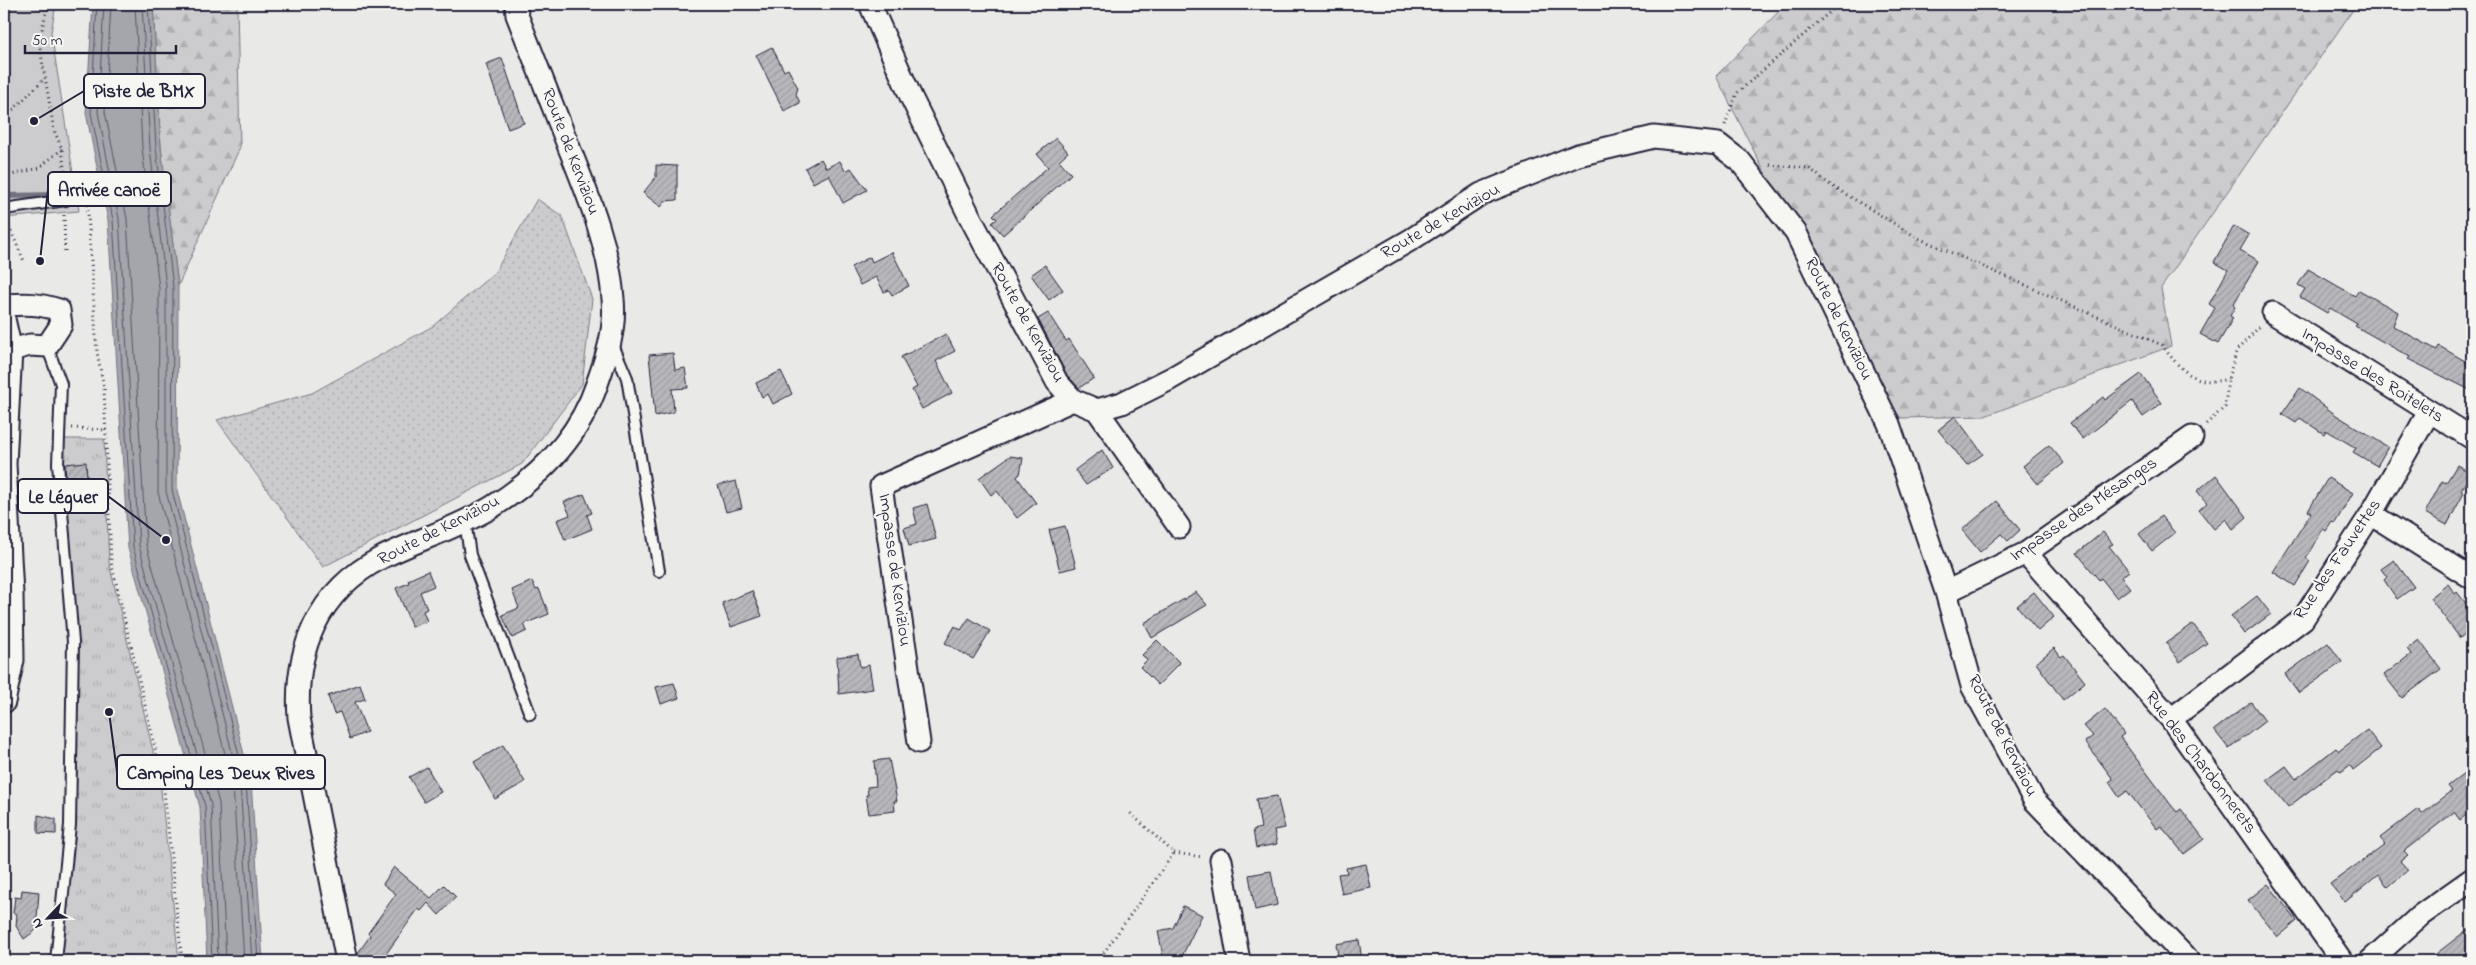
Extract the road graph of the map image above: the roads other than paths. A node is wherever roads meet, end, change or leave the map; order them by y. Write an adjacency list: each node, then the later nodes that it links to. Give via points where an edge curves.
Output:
1 (516, 4): 8 (street, Route de Kerviziou, via 517,15 590,201 609,262 613,301)
2 (870, 4): 11 (street, Route de Kerviziou, via 969,216 1057,382)
3 (66, 196): 4 (lane)
4 (4, 209)
5 (4, 306): 9 (street, via 38,303 59,310 61,324)
6 (2273, 313): 13 (street, Impasse des Roitelets)
7 (4, 319): 10 (street)
8 (612, 342): 17 (street, Route de Kerviziou, via 579,426 558,452 528,481 491,507); 20 (lane, via 627,378)
9 (47, 346): 10 (street, via 30,345); 29 (lane, via 61,384 58,464 73,642 70,824)
10 (11, 350): 23 (street, via 5,464 13,660)
11 (1073, 400): 12 (street, Route de Kerviziou); 26 (street, Impasse de Kerviziou, via 881,486)
12 (1097, 410): 18 (street); 22 (street, Route de Kerviziou, via 1122,403 1170,379 1412,239 1481,194 1578,155 1654,137 1718,144 1742,164 1796,233 1884,416)
13 (2429, 412): 15 (street, Impasse des Roitelets); 16 (street, Rue des Fauvettes)
14 (2192, 437): 19 (street, Impasse des Mésanges)
15 (2472, 438)
16 (2371, 514): 21 (street); 25 (street, Rue des Fauvettes, via 2303,619)
17 (464, 520): 24 (lane, via 470,555); 30 (street, Route de Kerviziou, via 379,560 344,585 314,622 303,653 299,718)
18 (1180, 527)
19 (2026, 553): 22 (street, Impasse des Mésanges); 25 (street, Rue des Chardonnerets)
20 (660, 571)
21 (2472, 578)
22 (1946, 592): 32 (street, Route de Kerviziou, via 1972,686 2034,800)
23 (4, 702)
24 (530, 714)
25 (2171, 718): 33 (street, Rue des Chardonnerets)
26 (919, 742)
27 (1221, 860): 31 (street)
28 (2472, 878): 34 (street, via 2421,915)
29 (56, 961)
30 (347, 961)
31 (1239, 961)
32 (2189, 961)
33 (2342, 961)
34 (2370, 961)

